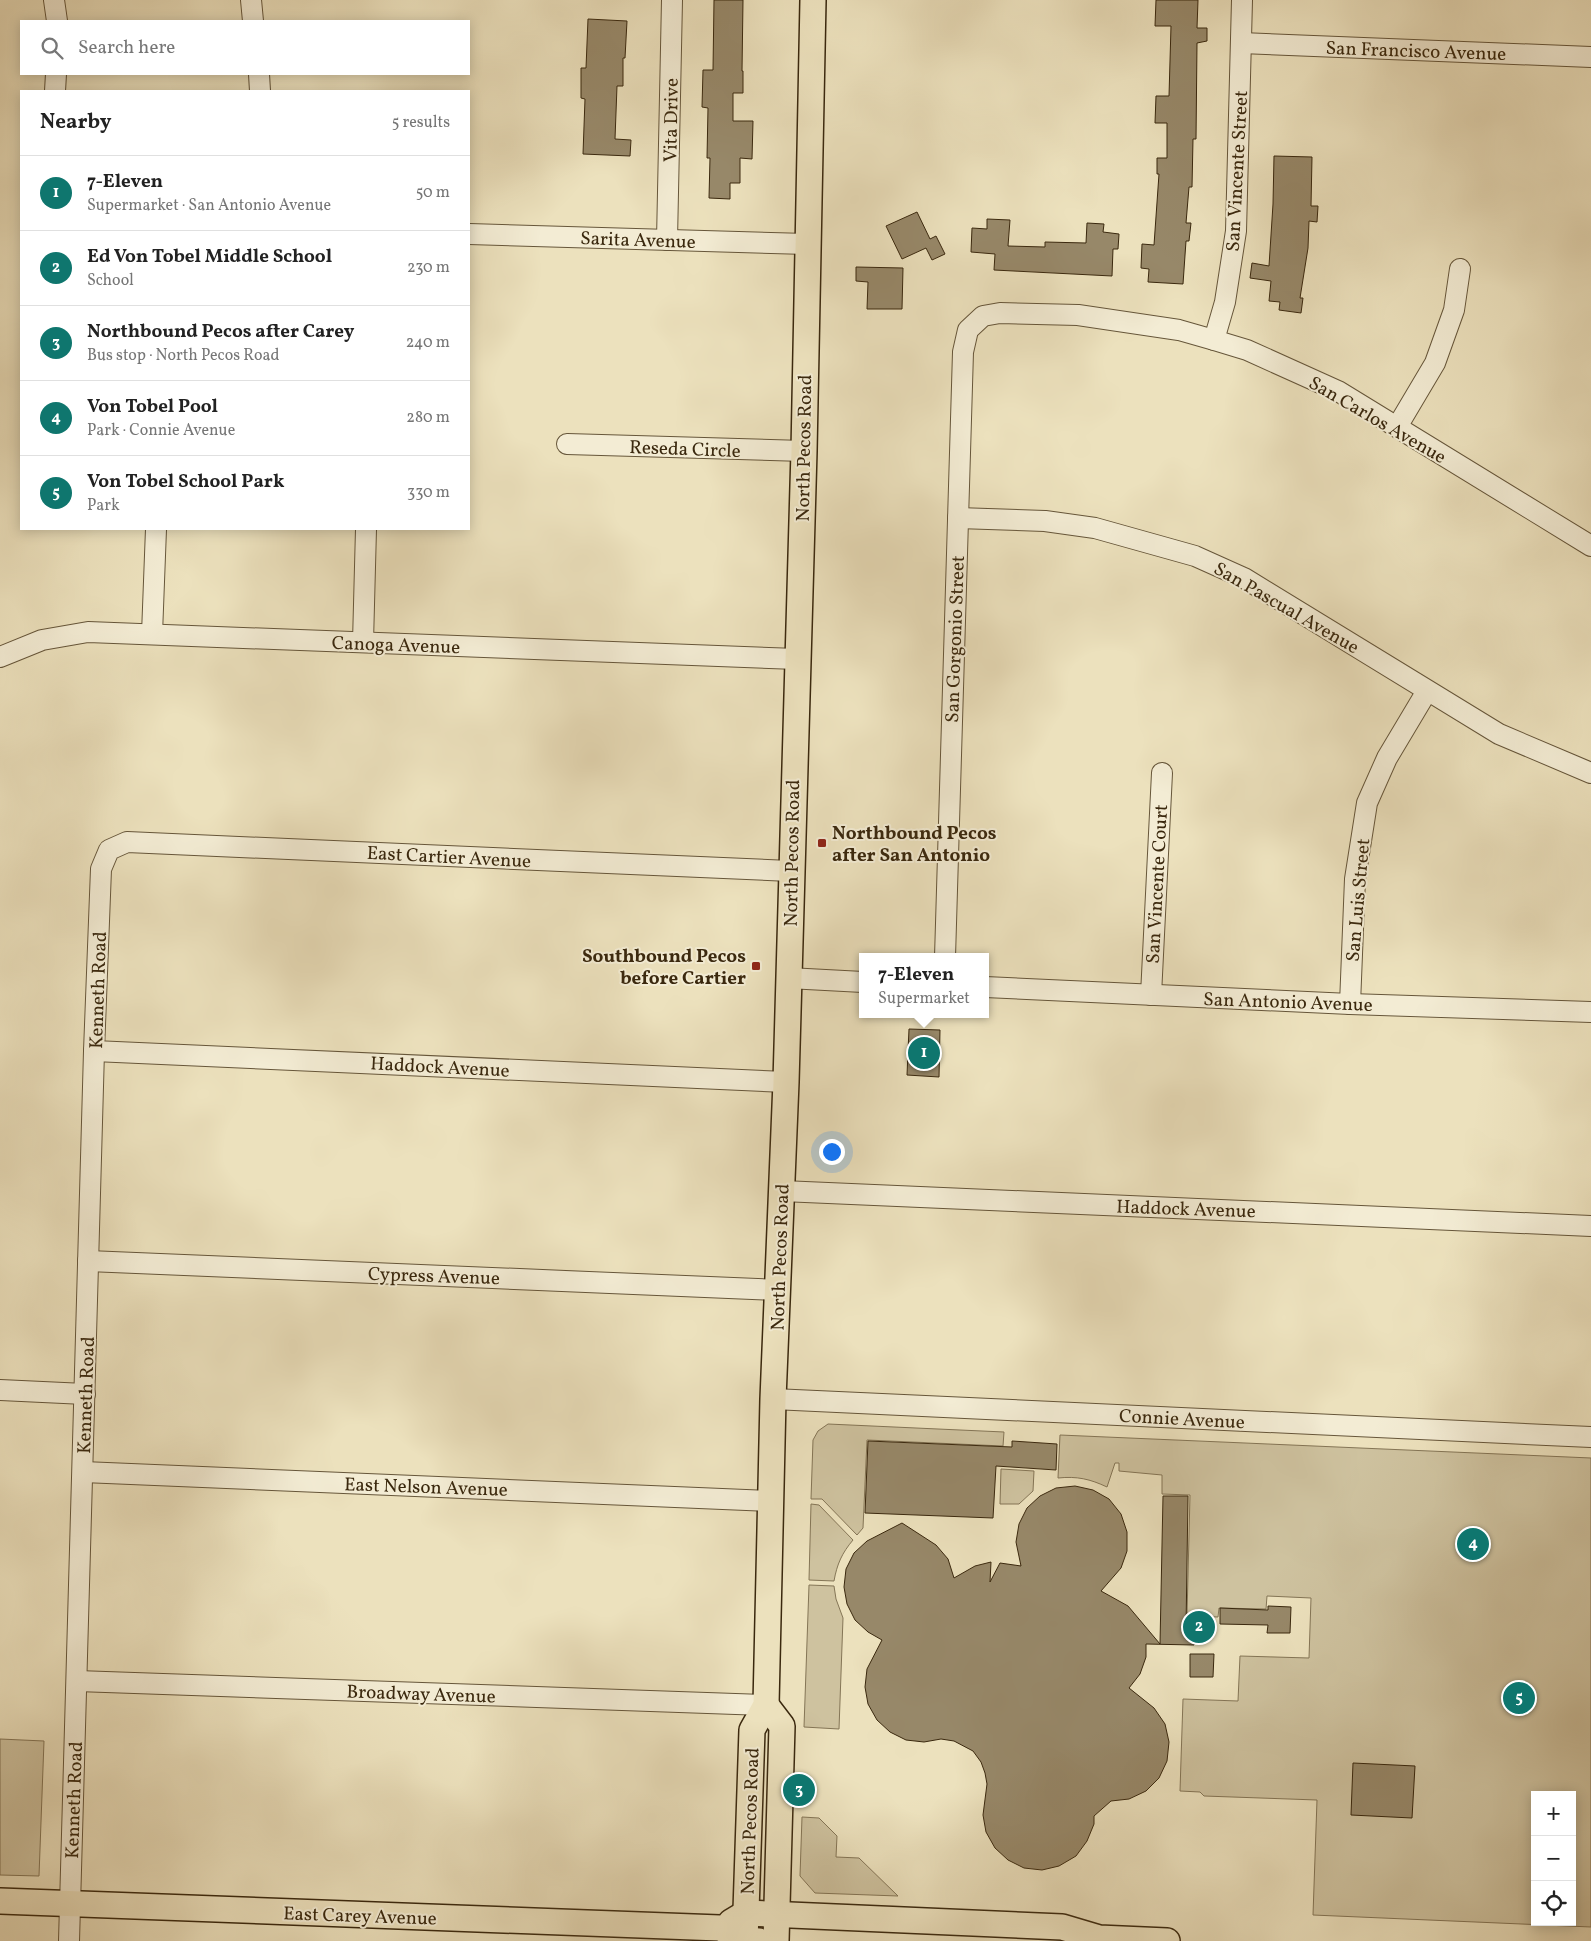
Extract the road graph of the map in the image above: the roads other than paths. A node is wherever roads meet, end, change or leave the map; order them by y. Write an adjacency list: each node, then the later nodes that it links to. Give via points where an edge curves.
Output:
1 (54, 0): 6 (street)
2 (251, 0): 7 (street)
3 (672, 0): 15 (street, Vita Drive)
4 (813, 0): 16 (main road, North Pecos Road)
5 (1242, 0): 8 (street, San Vincente Street)
6 (57, 20)
7 (253, 20)
8 (1241, 43): 9 (street, San Francisco Avenue); 19 (street, San Vincente Street, via 1236,231 1225,302)
9 (1591, 57)
10 (56, 75): 12 (street)
11 (259, 75): 13 (street)
12 (55, 90)
13 (260, 90)
14 (470, 234): 15 (street, Sarita Avenue)
15 (667, 240): 16 (street, Sarita Avenue)
16 (808, 244): 22 (main road, North Pecos Road)
17 (1460, 269): 20 (street, via 1454,310 1435,363)
18 (974, 324): 19 (street, San Carlos Avenue, via 983,316 1000,313 1078,315 1179,330); 23 (street, San Gorgonio Street, via 968,330 962,352)
19 (1214, 340): 20 (street, San Carlos Avenue, via 1247,350 1338,391)
20 (1397, 427): 26 (street, San Carlos Avenue)
21 (566, 444): 22 (street, Reseda Circle)
22 (804, 451): 30 (main road, North Pecos Road)
23 (958, 518): 31 (street, San Pascual Avenue, via 1045,521 1095,528 1195,556 1244,578); 36 (street, San Gorgonio Street)
24 (156, 530): 27 (street)
25 (366, 530): 28 (street)
26 (1591, 546)
27 (152, 634): 28 (street, Canoga Avenue); 29 (street, Canoga Avenue, via 88,632 42,640)
28 (363, 642): 30 (street, Canoga Avenue)
29 (0, 657)
30 (797, 659): 35 (main road, North Pecos Road)
31 (1427, 691): 33 (street, San Pascual Avenue, via 1499,734); 41 (street, San Luis Street, via 1387,758 1368,803 1355,879)
32 (1162, 773): 40 (street, San Vincente Court)
33 (1591, 773)
34 (110, 850): 35 (street, East Cartier Avenue, via 127,842); 43 (street, Kenneth Road, via 101,870)
35 (790, 871): 37 (main road, North Pecos Road)
36 (945, 953)
37 (788, 978): 38 (street); 44 (main road, North Pecos Road)
38 (859, 982)
39 (989, 987): 40 (street, San Antonio Avenue)
40 (1151, 995): 41 (street, San Antonio Avenue)
41 (1350, 1004): 42 (street, San Antonio Avenue)
42 (1591, 1012)
43 (94, 1051): 44 (street, Haddock Avenue); 47 (street, Kenneth Road)
44 (786, 1082): 45 (main road, North Pecos Road)
45 (782, 1191): 46 (street, Haddock Avenue); 48 (main road, North Pecos Road)
46 (1591, 1226)
47 (88, 1261): 48 (street, Cypress Avenue); 50 (street, Kenneth Road)
48 (779, 1290): 51 (main road, North Pecos Road)
49 (0, 1390): 50 (street)
50 (85, 1394): 53 (street, Kenneth Road)
51 (773, 1399): 52 (street, Connie Avenue); 54 (main road, North Pecos Road)
52 (1591, 1437)
53 (82, 1472): 54 (street, East Nelson Avenue); 55 (street, Kenneth Road)
54 (770, 1500): 56 (main road, North Pecos Road)
55 (77, 1681): 56 (street, Broadway Avenue); 58 (street, Kenneth Road)
56 (766, 1705): 59 (main road, North Pecos Road, via 752,1730); 60 (main road, North Pecos Road, via 782,1726)
57 (0, 1901): 58 (main road, East Carey Avenue)
58 (70, 1904): 61 (main road, East Carey Avenue); 63 (street, Kenneth Road)
59 (746, 1913): 60 (main road); 61 (main road); 64 (main road, North Pecos Road)
60 (776, 1914): 62 (main road, via 1062,1927); 66 (main road, North Pecos Road)
61 (720, 1928): 64 (main road, East Carey Avenue)
62 (1096, 1939): 67 (main road)
63 (68, 1941)
64 (745, 1941): 65 (main road, East Carey Avenue)
65 (760, 1941)
66 (776, 1941)
67 (1166, 1941)

